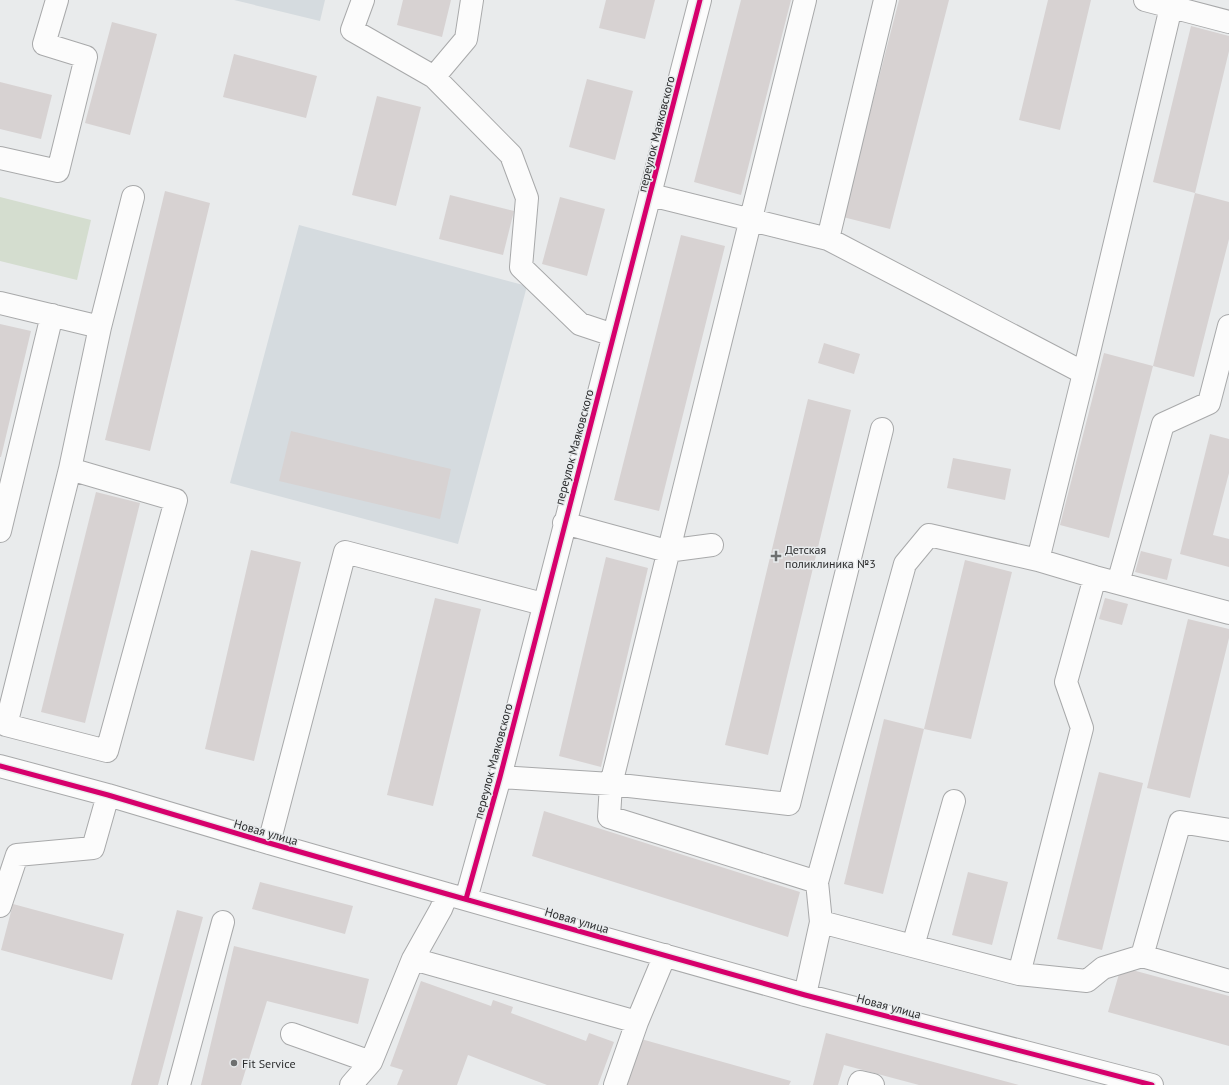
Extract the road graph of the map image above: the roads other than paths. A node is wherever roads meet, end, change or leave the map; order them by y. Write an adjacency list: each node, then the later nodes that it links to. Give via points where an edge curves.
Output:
1 (56, 0): 11 (street, via 44,44 86,57 58,171)
2 (363, 0): 10 (street, via 352,30)
3 (472, 0): 10 (street, via 466,38)
4 (700, 0): 12 (street, переулок Маяковского)
5 (805, 0): 14 (street)
6 (885, 0): 15 (street)
7 (1145, 0): 8 (street)
8 (1171, 7): 9 (street); 21 (street)
9 (1229, 22)
10 (434, 77): 20 (street, via 512,155 526,198 521,267 580,324)
11 (0, 158)
12 (651, 195): 14 (street); 20 (street, переулок Маяковского)
13 (133, 197): 19 (street)
14 (752, 220): 15 (street); 27 (street)
15 (828, 239): 21 (street)
16 (0, 303): 17 (street)
17 (52, 315): 19 (street); 25 (street)
18 (1229, 326): 30 (street, via 1209,403 1162,424)
19 (100, 327): 23 (street)
20 (614, 335): 24 (street, переулок Маяковского)
21 (1084, 373): 28 (street)
22 (882, 429): 36 (street, via 789,804)
23 (70, 469): 33 (street); 33 (street, via 176,500 107,751)
24 (564, 523): 27 (street); 31 (street, переулок Маяковского)
25 (0, 531)
26 (712, 546): 27 (street)
27 (667, 551): 36 (street)
28 (1038, 560): 29 (street); 41 (street, via 929,535 905,564)
29 (1095, 577): 30 (street); 50 (street, via 1066,682 1082,728)
30 (1118, 583): 32 (street)
31 (543, 604): 35 (street, переулок Маяковского); 40 (street, via 345,552)
32 (1229, 613)
33 (3, 724)
34 (0, 766): 37 (street, Новая улица)
35 (500, 777): 36 (street); 42 (street, переулок Маяковского)
36 (610, 784): 41 (street, via 610,817)
37 (108, 795): 40 (street, Новая улица); 43 (street, via 93,848 17,855)
38 (954, 801): 46 (street)
39 (1229, 830): 48 (street, via 1180,822)
40 (269, 843): 42 (street, Новая улица)
41 (817, 882): 45 (street)
42 (456, 897): 47 (street, Новая улица); 49 (street, переулок Маяковского, via 441,910)
43 (0, 906)
44 (223, 922): 57 (street)
45 (821, 922): 46 (street); 52 (street)
46 (913, 946): 50 (street)
47 (665, 955): 52 (street, Новая улица); 53 (street)
48 (1142, 956): 50 (street, via 1103,968 1087,981); 51 (street)
49 (413, 959): 53 (street); 55 (street, переулок Маяковского)
50 (1020, 974)
51 (1229, 981)
52 (805, 995): 56 (street, Новая улица)
53 (637, 1022): 59 (street)
54 (292, 1034): 55 (street)
55 (371, 1062): 58 (street, переулок Маяковского)
56 (1139, 1083)
57 (179, 1085)
58 (351, 1085)
59 (615, 1085)
60 (859, 1085): 61 (street, via 860,1082)
61 (873, 1085)

